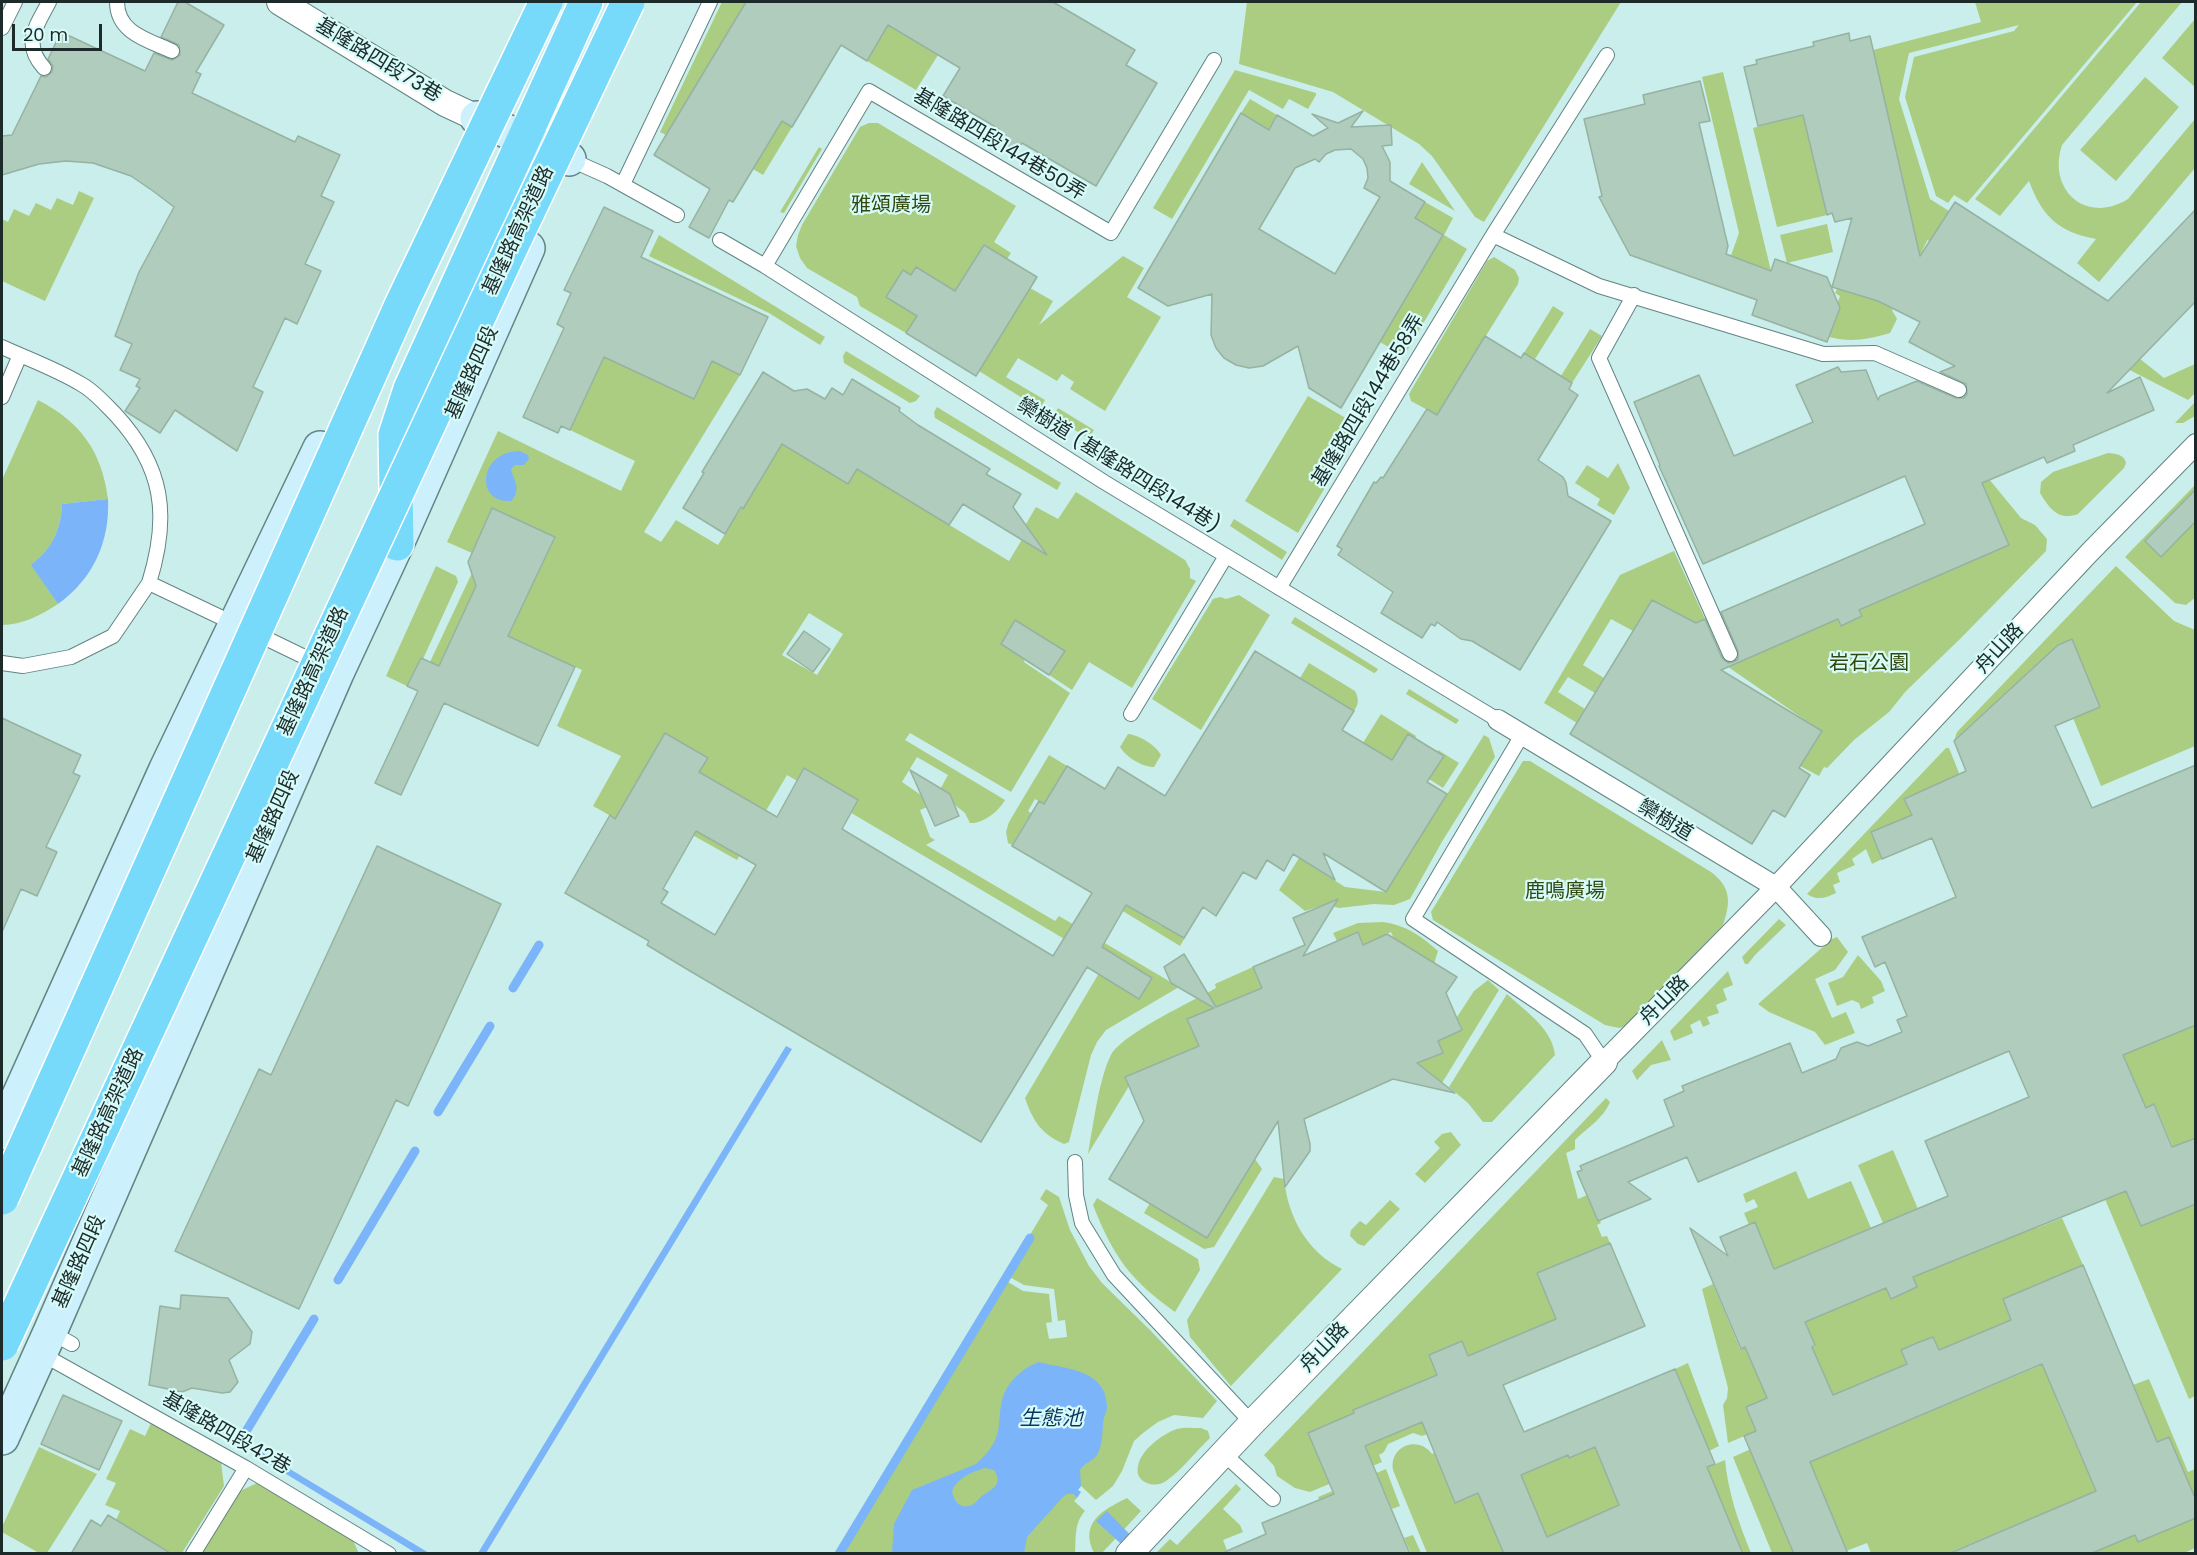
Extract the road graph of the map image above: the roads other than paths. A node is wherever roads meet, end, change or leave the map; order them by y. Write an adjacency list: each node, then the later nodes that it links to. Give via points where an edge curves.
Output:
1 (15, 2): 11 (lane)
2 (49, 2): 15 (lane, via 32,43 33,53)
3 (117, 2): 12 (lane, via 120,18 132,33)
4 (280, 2): 16 (street, 基隆路四段73巷, via 445,103)
5 (531, 2): 16 (main road)
6 (546, 2): 46 (highway, bridge, via 402,303)
7 (586, 2): 17 (highway)
8 (628, 2): 48 (highway, 基隆路高架道路, bridge)
9 (642, 2): 18 (main road, 基隆路四段)
10 (710, 2): 19 (lane)
11 (2, 28)
12 (172, 51)
13 (1607, 54): 21 (lane, 基隆路四段144巷58弄)
14 (1214, 60): 23 (lane, 基隆路四段144巷50弄, via 1111,233 869,90)
15 (44, 68)
16 (477, 118): 17 (main road); 34 (main road)
17 (524, 140): 18 (main road); 30 (highway, via 410,389 395,435)
18 (569, 159): 19 (lane); 30 (main road, 基隆路四段)
19 (623, 184): 20 (lane)
20 (677, 215)
21 (1492, 235): 24 (lane, via 1599,286); 33 (lane, 基隆路四段144巷58弄)
22 (720, 240): 23 (lane, 欒樹道 (基隆路四段144巷))
23 (765, 266): 31 (lane, 欒樹道 (基隆路四段144巷))
24 (1634, 295): 27 (lane, via 1824,354 1875,353); 35 (lane, via 1599,358)
25 (2, 347): 26 (lane)
26 (20, 356): 28 (lane); 32 (lane, via 82,384 133,434 156,478 162,521)
27 (1959, 390)
28 (2, 397)
29 (2196, 444): 41 (street, 舟山路)
30 (397, 544): 37 (main road, 基隆路四段)
31 (1226, 556): 33 (lane, 欒樹道 (基隆路四段144巷)); 38 (lane)
32 (149, 583): 34 (lane); 36 (lane, via 112,636 71,657 23,666)
33 (1280, 588): 39 (lane, 欒樹道 (基隆路四段144巷))
34 (237, 624): 37 (lane); 44 (main road, via 166,769)
35 (1730, 654)
36 (2, 663)
37 (338, 673): 47 (main road, 基隆路四段)
38 (1131, 714)
39 (1498, 720): 40 (street, 欒樹道)
40 (1522, 735): 41 (street, 欒樹道); 43 (lane, via 1413,919 1585,1034)
41 (1776, 887): 42 (street, 欒樹道); 43 (street, 舟山路)
42 (1821, 936)
43 (1604, 1062): 49 (street, 舟山路)
44 (2, 1133)
45 (1075, 1162): 49 (lane, via 1082,1222 1114,1275)
46 (2, 1198)
47 (54, 1343): 50 (main road, 基隆路四段); 52 (lane, 基隆路四段42巷, via 73,1369)
48 (2, 1344)
49 (1252, 1423): 51 (street, 舟山路)
50 (2, 1438)
51 (1224, 1454): 53 (lane); 57 (street, 舟山路)
52 (246, 1468): 54 (lane, 基隆路四段42巷); 55 (lane)
53 (1273, 1499)
54 (372, 1549): 56 (lane, 基隆路四段42巷)
55 (193, 1554)
56 (389, 1554)
57 (1129, 1554)

